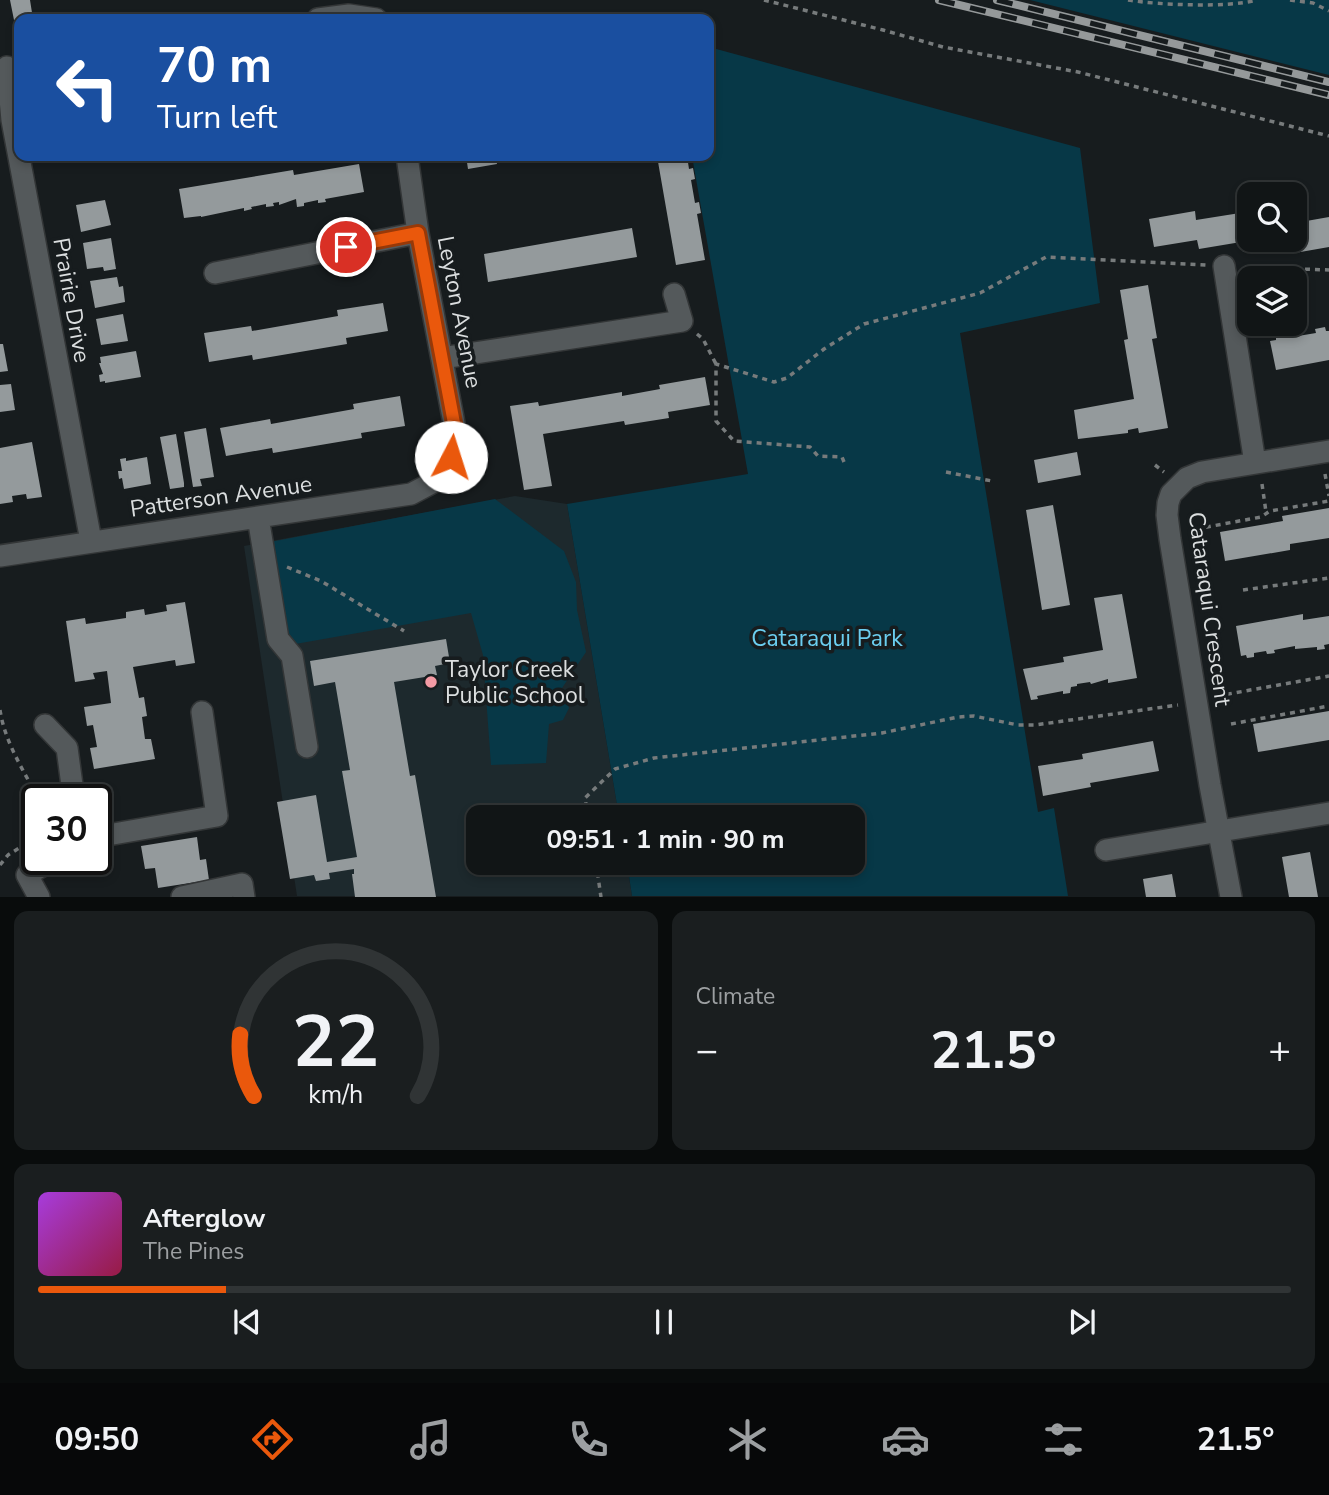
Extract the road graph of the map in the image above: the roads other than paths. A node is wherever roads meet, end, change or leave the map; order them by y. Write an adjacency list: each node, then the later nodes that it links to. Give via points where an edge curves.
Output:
1 (9, 67): 2 (street, Prairie Drive)
2 (14, 131)
3 (20, 161): 14 (street, Prairie Drive)
4 (408, 161): 5 (street, Leyton Avenue)
5 (418, 233): 7 (street); 9 (street, Leyton Avenue)
6 (1224, 266): 11 (street)
7 (215, 273)
8 (674, 294): 9 (street, via 682,321)
9 (442, 358): 12 (street, Leyton Avenue, via 457,439)
10 (1327, 461): 11 (street, Cataraqui Crescent)
11 (1258, 472): 21 (street, Cataraqui Crescent, via 1202,472 1187,478 1171,494 1167,514)
12 (445, 476): 13 (street, Patterson Avenue, via 411,494)
13 (258, 517): 14 (street, Patterson Avenue); 18 (street, via 278,639 292,656)
14 (91, 541): 15 (street, Patterson Avenue)
15 (0, 556)
16 (202, 712): 22 (street, via 217,817)
17 (45, 725): 19 (street, via 67,748)
18 (307, 747)
19 (72, 784)
20 (1329, 813): 21 (street)
21 (1219, 830): 23 (street); 28 (street, Cataraqui Crescent)
22 (112, 834)
23 (1106, 850)
24 (27, 875): 25 (street)
25 (39, 897)
26 (182, 897): 27 (street, via 242,884)
27 (244, 897)
28 (1231, 897)

